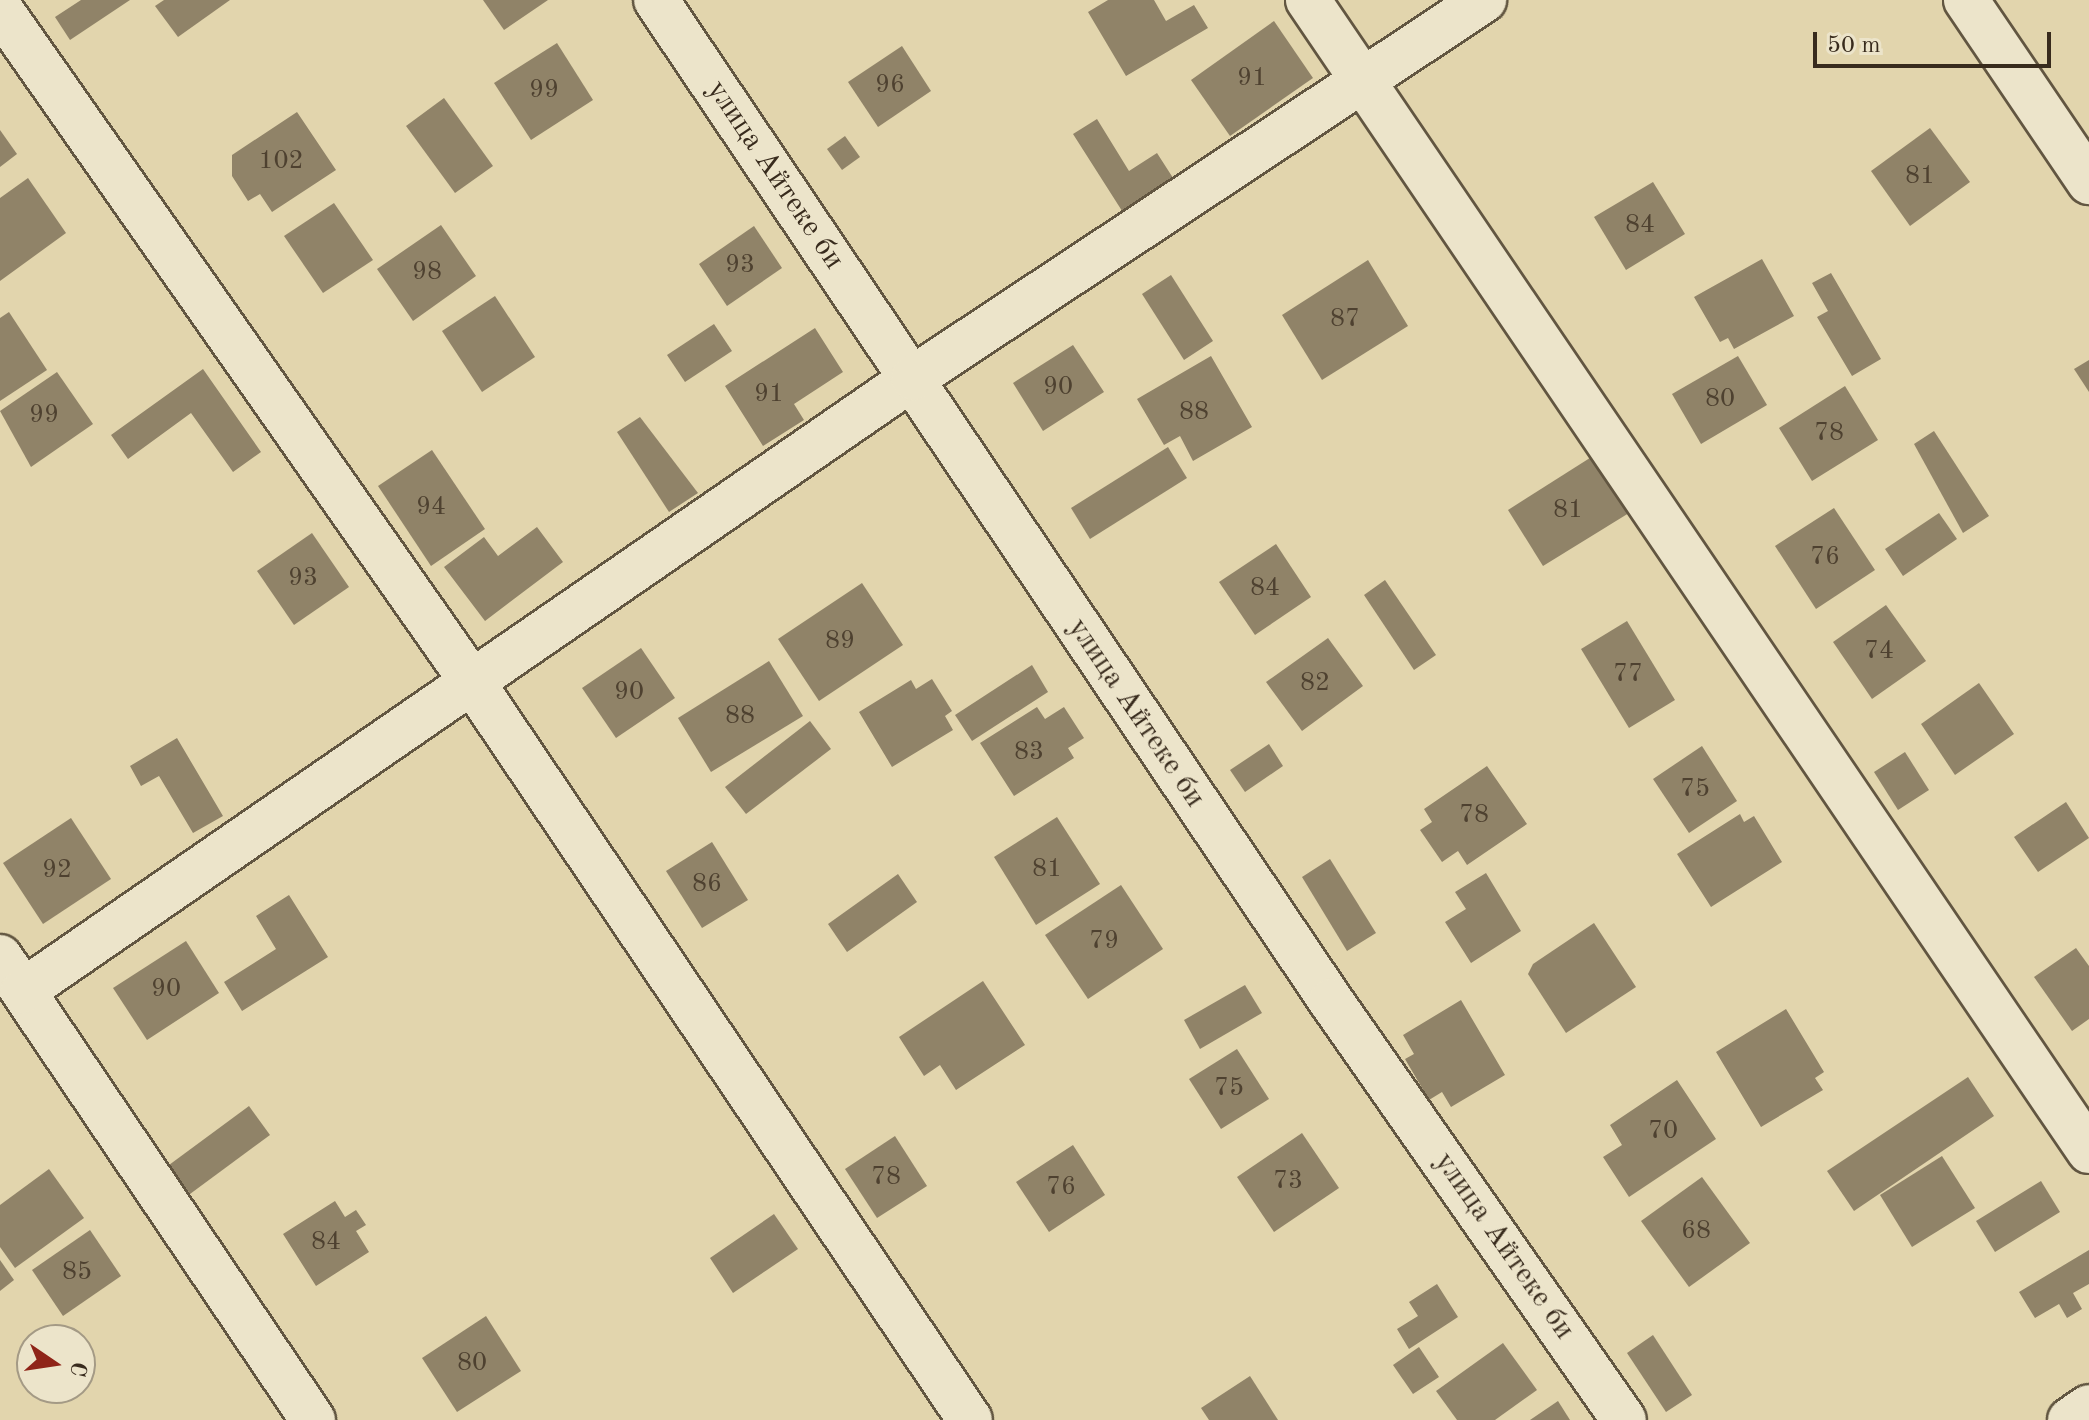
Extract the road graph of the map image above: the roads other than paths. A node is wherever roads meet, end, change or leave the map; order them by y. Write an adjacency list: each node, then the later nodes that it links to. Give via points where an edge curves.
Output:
1 (656, 0): 8 (street, улица Айтеке би)
2 (1308, 0): 6 (street)
3 (1484, 0): 6 (street)
4 (1966, 0): 7 (street)
5 (0, 9): 9 (street)
6 (1363, 81): 8 (street); 11 (street)
7 (2089, 182)
8 (913, 378): 9 (street); 15 (street, улица Айтеке би, via 1331,1001)
9 (475, 686): 10 (street); 14 (street)
10 (11, 974): 13 (street)
11 (2089, 1151)
12 (2089, 1407): 16 (street)
13 (313, 1420)
14 (970, 1420)
15 (1624, 1420)
16 (2070, 1420)

